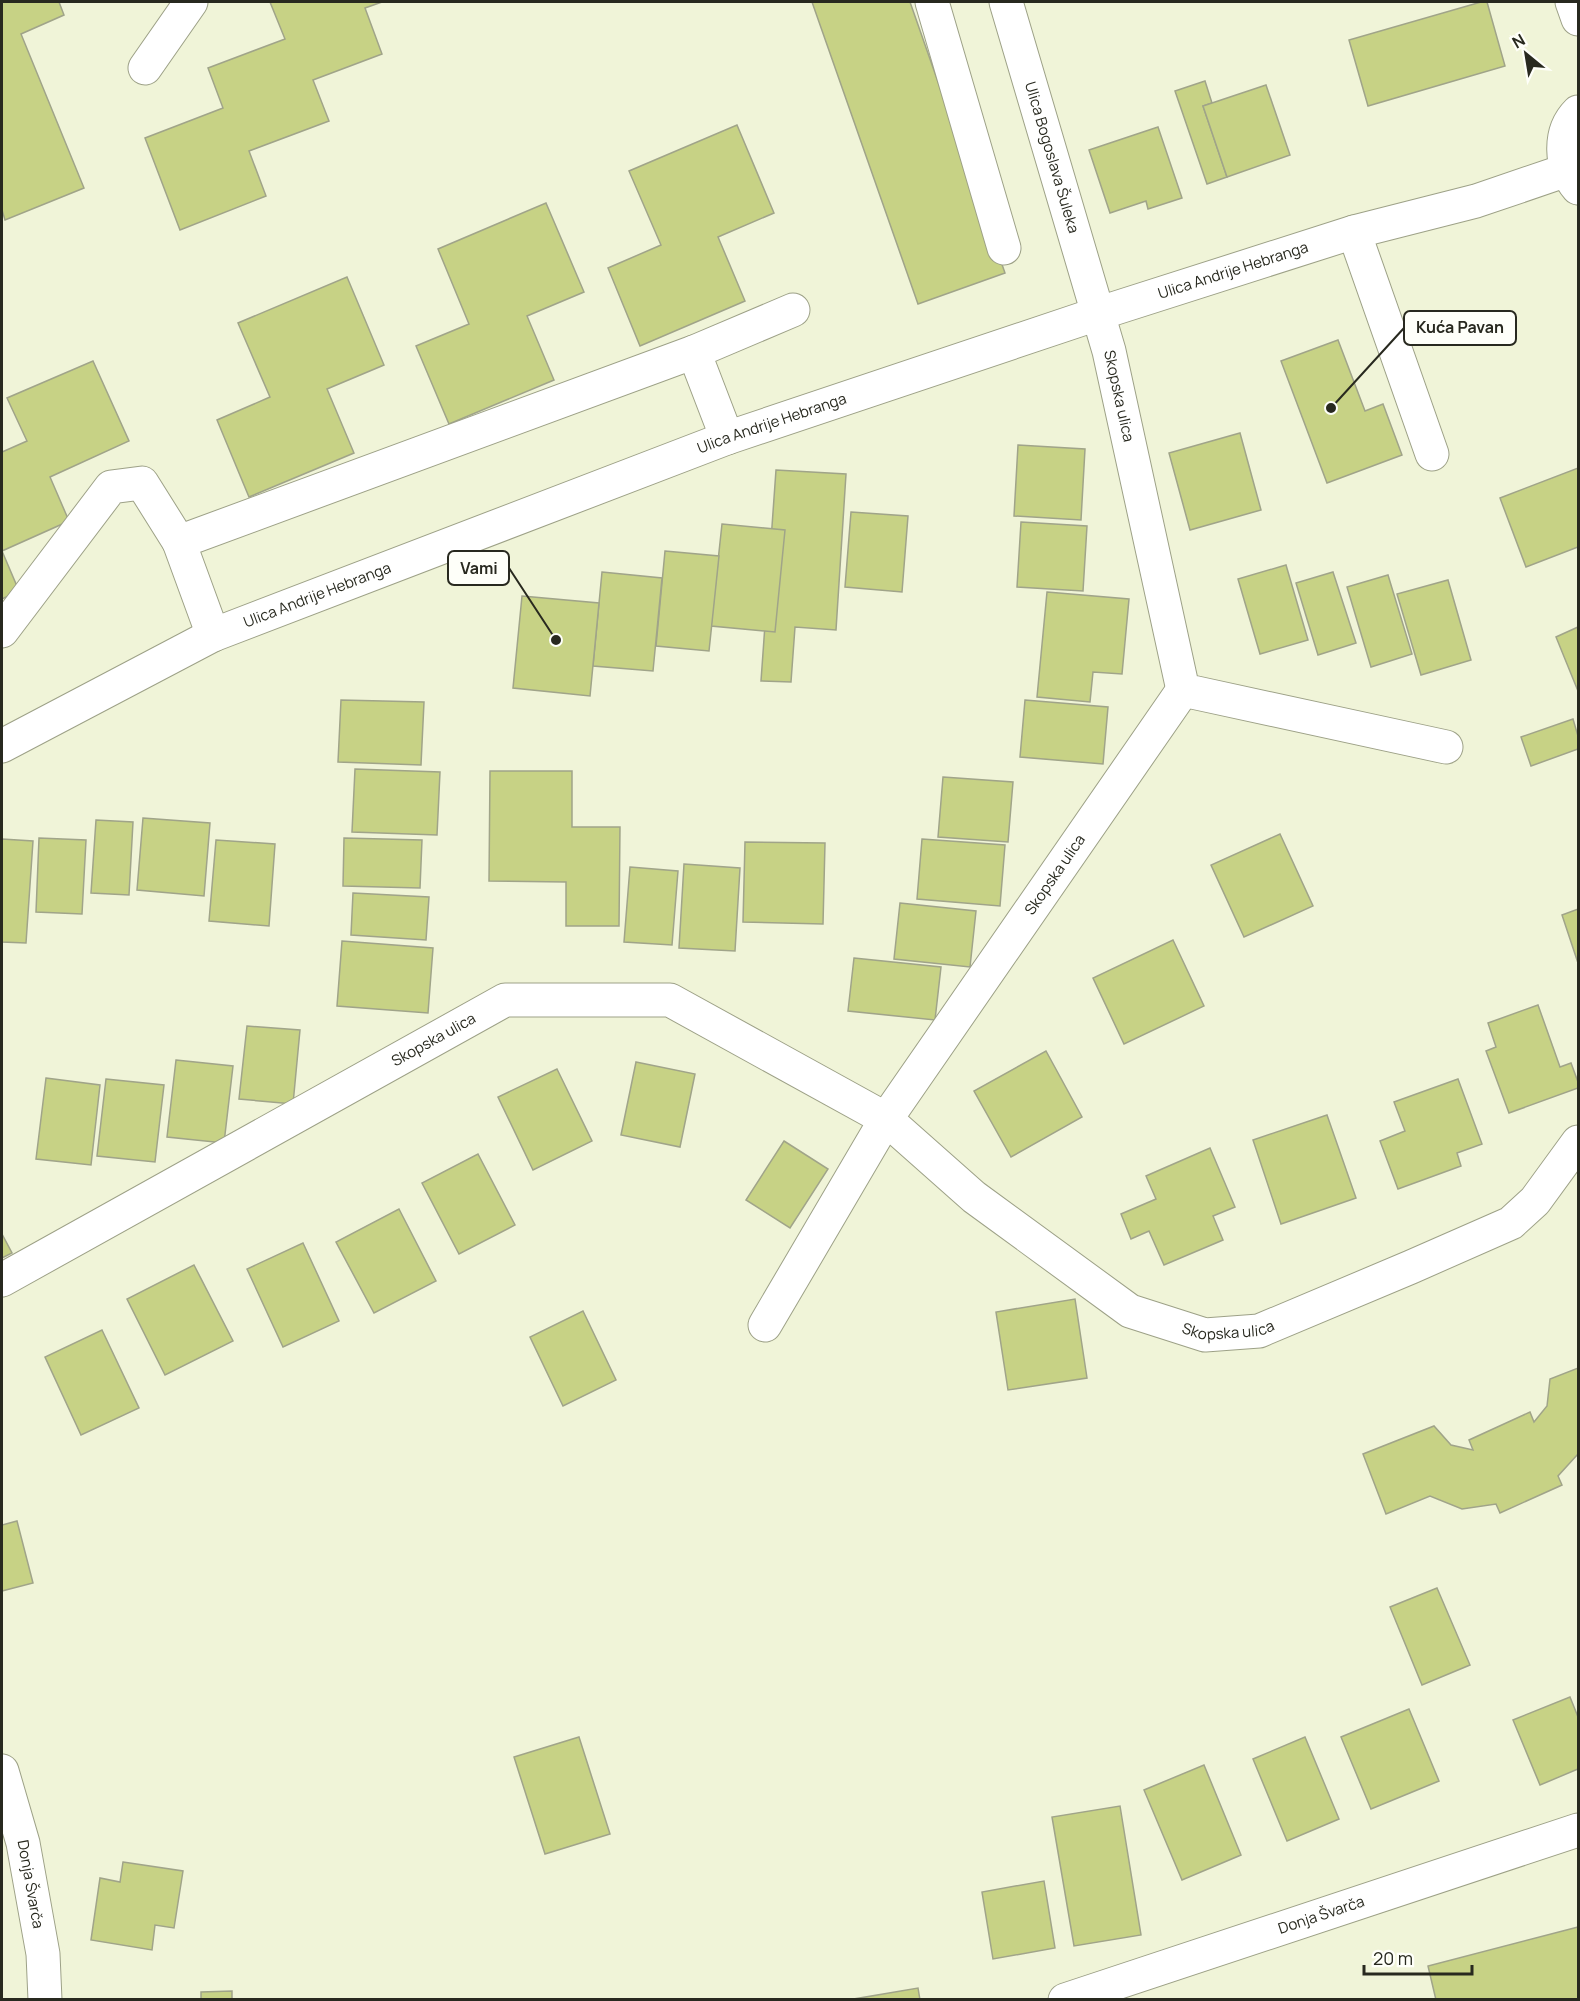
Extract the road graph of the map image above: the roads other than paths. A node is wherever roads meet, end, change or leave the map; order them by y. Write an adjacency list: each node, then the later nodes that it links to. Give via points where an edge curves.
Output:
1 (191, 2): 6 (street)
2 (932, 2): 10 (street)
3 (1006, 2): 12 (street, Ulica Bogoslava Šuleka)
4 (1572, 2): 5 (street)
5 (1578, 19)
6 (145, 68)
7 (1578, 111): 8 (street, via 1566,132 1563,151)
8 (1573, 179): 9 (street, Ulica Andrije Hebranga)
9 (1354, 232): 12 (street, Ulica Andrije Hebranga); 15 (street)
10 (1004, 248)
11 (793, 310): 13 (street)
12 (1097, 314): 14 (street, Ulica Andrije Hebranga); 19 (street, Skopska ulica, via 1109,351)
13 (694, 352): 14 (street); 16 (street)
14 (727, 438): 18 (street, Ulica Andrije Hebranga)
15 (1432, 454)
16 (179, 542): 17 (street, via 142,483 111,487); 18 (street)
17 (2, 631)
18 (213, 635): 20 (street, Ulica Andrije Hebranga)
19 (1183, 690): 21 (street); 22 (street, Skopska ulica)
20 (2, 746)
21 (1446, 747)
22 (886, 1119): 23 (street, Skopska ulica, via 975,1197 1130,1311 1205,1335 1259,1331 1511,1223 1535,1202); 24 (street, Skopska ulica, via 669,1000 506,1000); 25 (street, Skopska ulica)
23 (1578, 1142)
24 (2, 1280)
25 (765, 1325)
26 (2, 1771): 28 (street, Donja Švarča, via 23,1843 43,1954)
27 (1573, 1841): 29 (street, Donja Švarča)
28 (45, 2000)
29 (1065, 2000)

